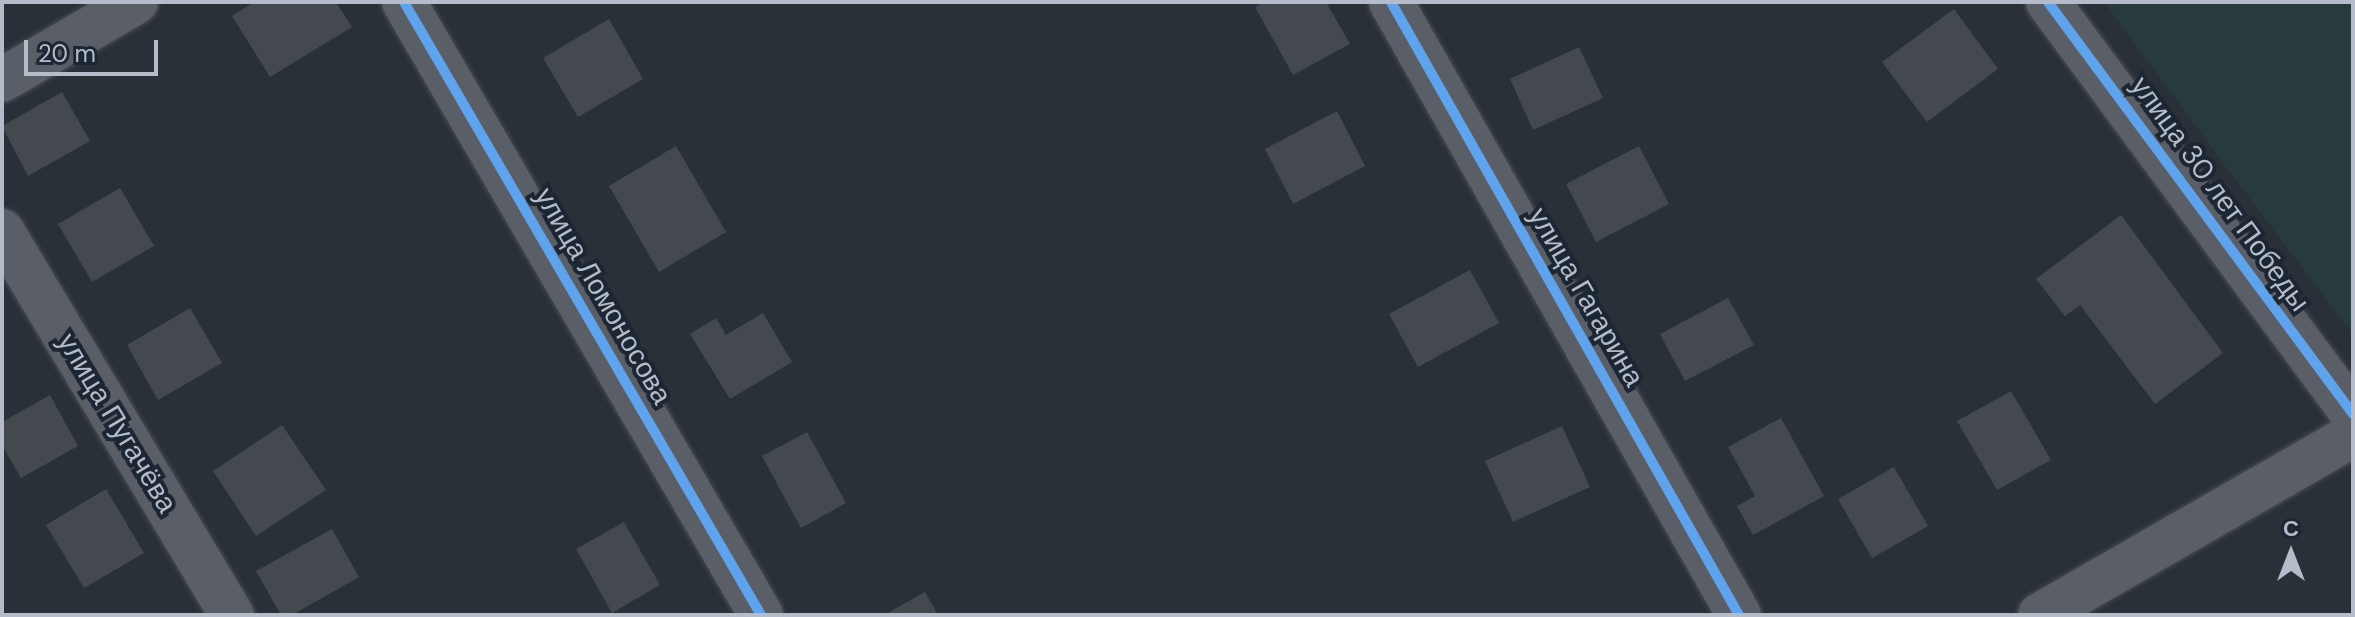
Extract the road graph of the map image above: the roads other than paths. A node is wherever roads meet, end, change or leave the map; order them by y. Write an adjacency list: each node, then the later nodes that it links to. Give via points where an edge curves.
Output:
1 (136, 2): 5 (street)
2 (404, 2): 10 (street, улица Ломоносова)
3 (1391, 2): 11 (street, улица Гагарина)
4 (2048, 2): 7 (street, улица 30 лет Победы)
5 (2, 80)
6 (2, 231): 9 (street, улица Пугачёва)
7 (2353, 414)
8 (2353, 435): 12 (street)
9 (232, 615)
10 (761, 615)
11 (1739, 615)
12 (2040, 615)

